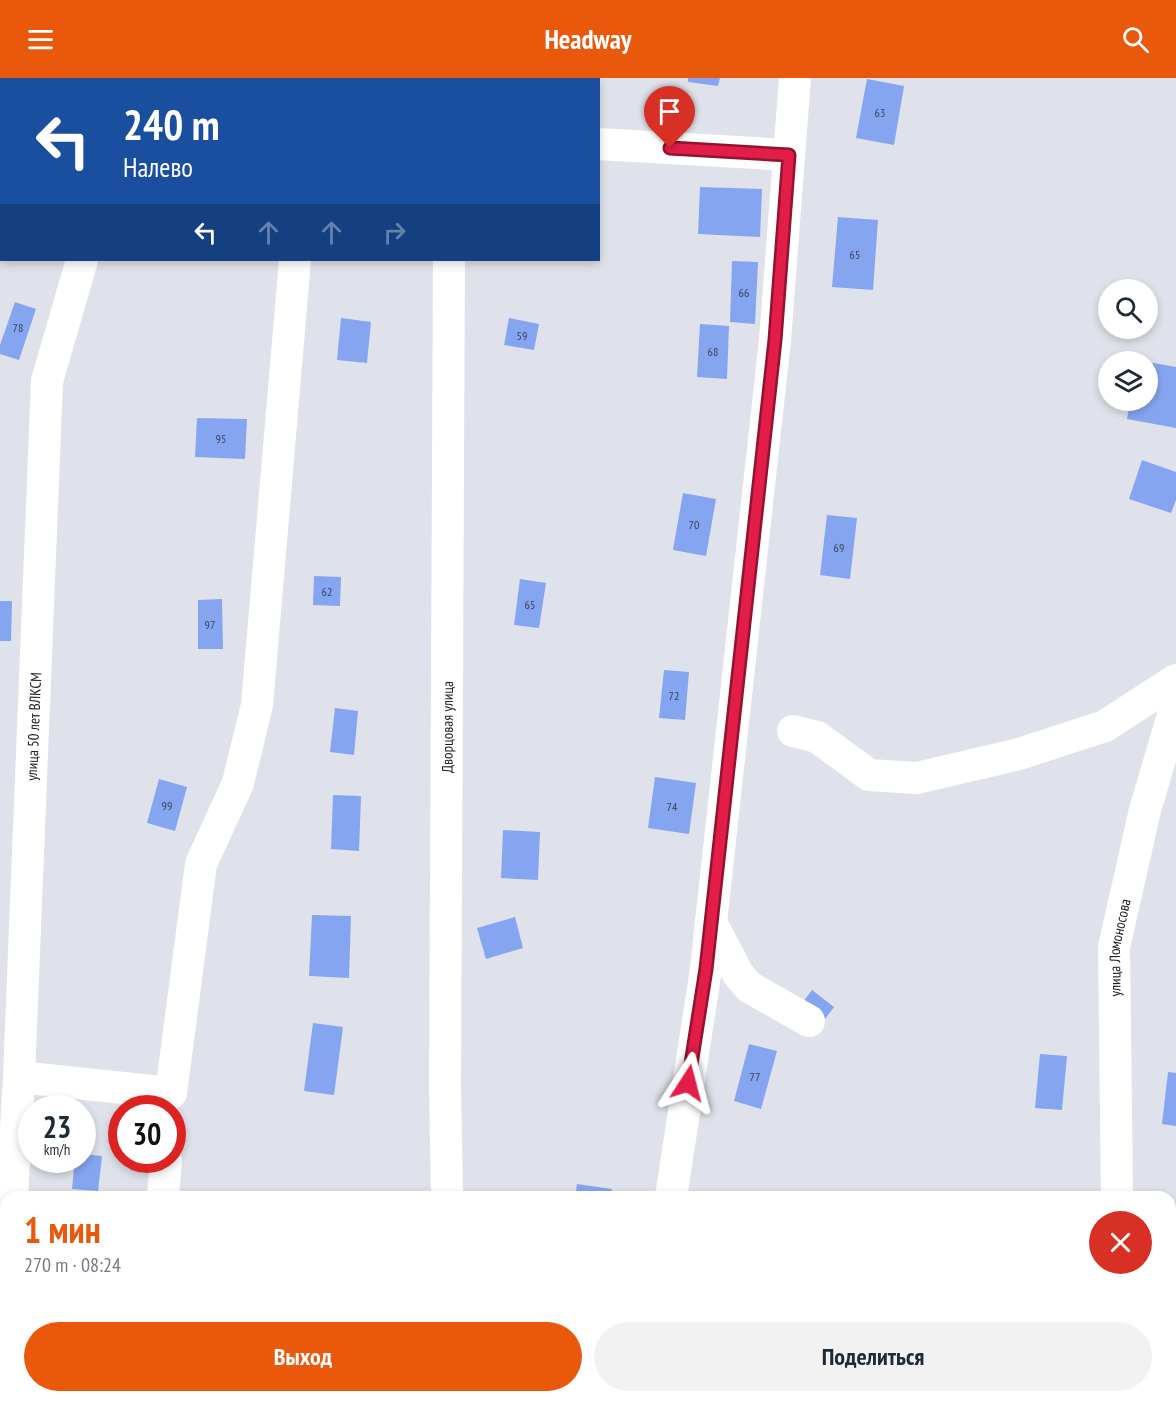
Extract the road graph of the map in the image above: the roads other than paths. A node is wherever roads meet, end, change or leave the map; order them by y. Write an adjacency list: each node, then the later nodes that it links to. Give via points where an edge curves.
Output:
1 (795, 78): 3 (street)
2 (600, 144): 3 (street)
3 (789, 155): 10 (street, via 775,340)
4 (82, 261): 12 (street, улица 50 лет ВЛКСМ, via 47,381)
5 (295, 261): 14 (street, via 257,705 238,783 201,864)
6 (449, 261): 18 (street, Дворцовая улица)
7 (1176, 680): 9 (street, via 1105,726 1019,754 917,778 869,775 817,737)
8 (1176, 705): 20 (street, улица Ломоносова, via 1145,810 1114,947)
9 (793, 730)
10 (711, 922): 11 (street, via 748,987); 19 (street)
11 (809, 1021)
12 (20, 1077): 13 (street); 16 (street, улица 50 лет ВЛКСМ)
13 (132, 1095)
14 (171, 1095)
15 (165, 1173): 17 (street)
16 (12, 1191)
17 (163, 1191)
18 (447, 1191)
19 (672, 1191)
20 (1117, 1191)

